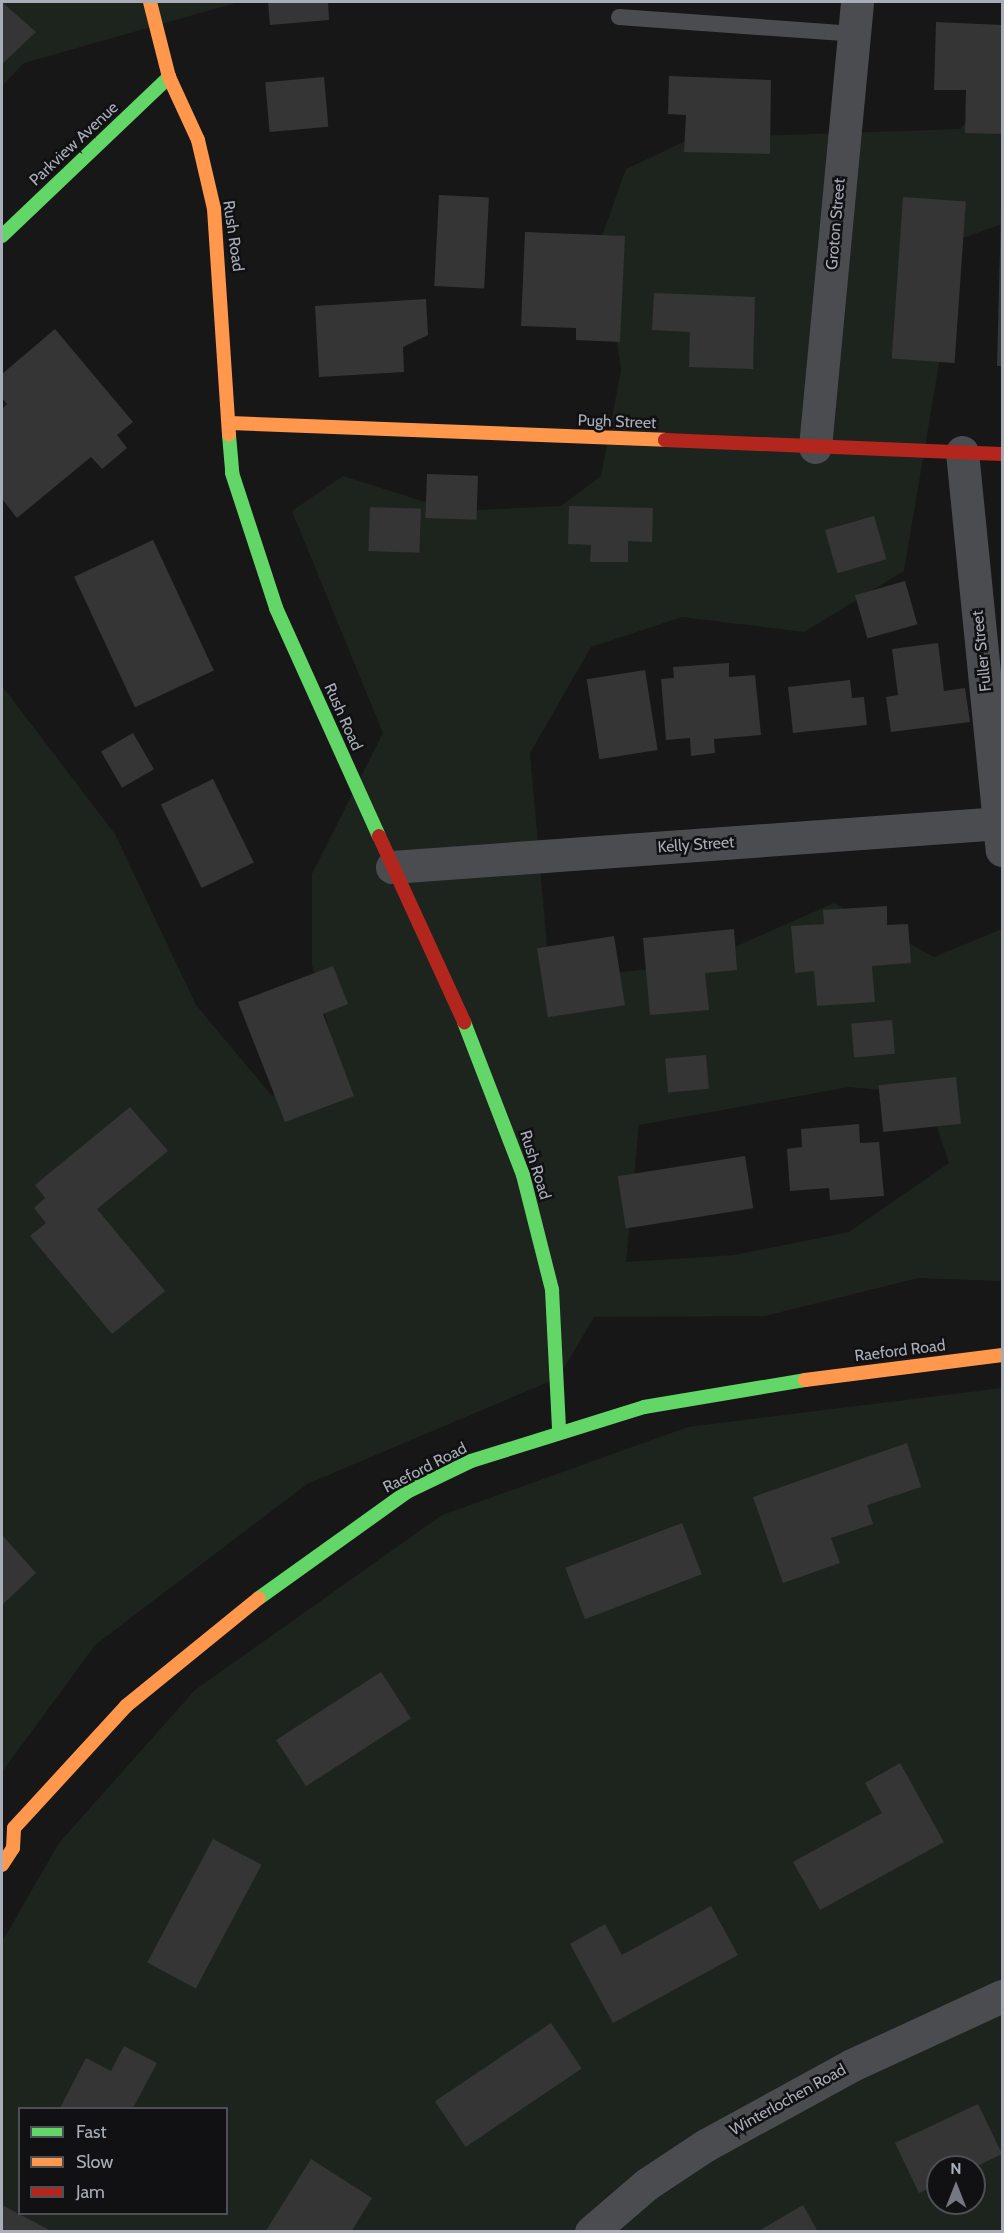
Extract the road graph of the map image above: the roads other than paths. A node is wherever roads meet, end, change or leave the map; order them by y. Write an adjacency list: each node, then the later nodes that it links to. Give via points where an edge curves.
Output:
1 (150, 2): 5 (street, Rush Road)
2 (857, 2): 4 (street, Groton Street)
3 (619, 17): 4 (lane)
4 (854, 34): 8 (street, Groton Street)
5 (170, 77): 6 (street, Parkview Avenue); 7 (street, Rush Road, via 198,140 214,209)
6 (2, 236)
7 (230, 423): 8 (street, Pugh Street); 12 (street, Rush Road, via 232,473 276,608)
8 (815, 447): 9 (street, Pugh Street)
9 (962, 452): 10 (street, Pugh Street); 11 (street, Fuller Street)
10 (1002, 454)
11 (1001, 837): 12 (street, Kelly Street)
12 (392, 867): 14 (street, Rush Road, via 483,1064 523,1175 552,1290)
13 (1002, 1355): 14 (street, Raeford Road, via 737,1388)
14 (559, 1430): 15 (street, Raeford Road, via 471,1461 407,1492 328,1544 126,1706)
15 (8, 1822): 16 (street, Raeford Road, via 13,1848)
16 (2, 1865)
17 (1002, 1996): 18 (street, Winterlochen Road, via 852,2065 706,2145 647,2184)
18 (591, 2232)

